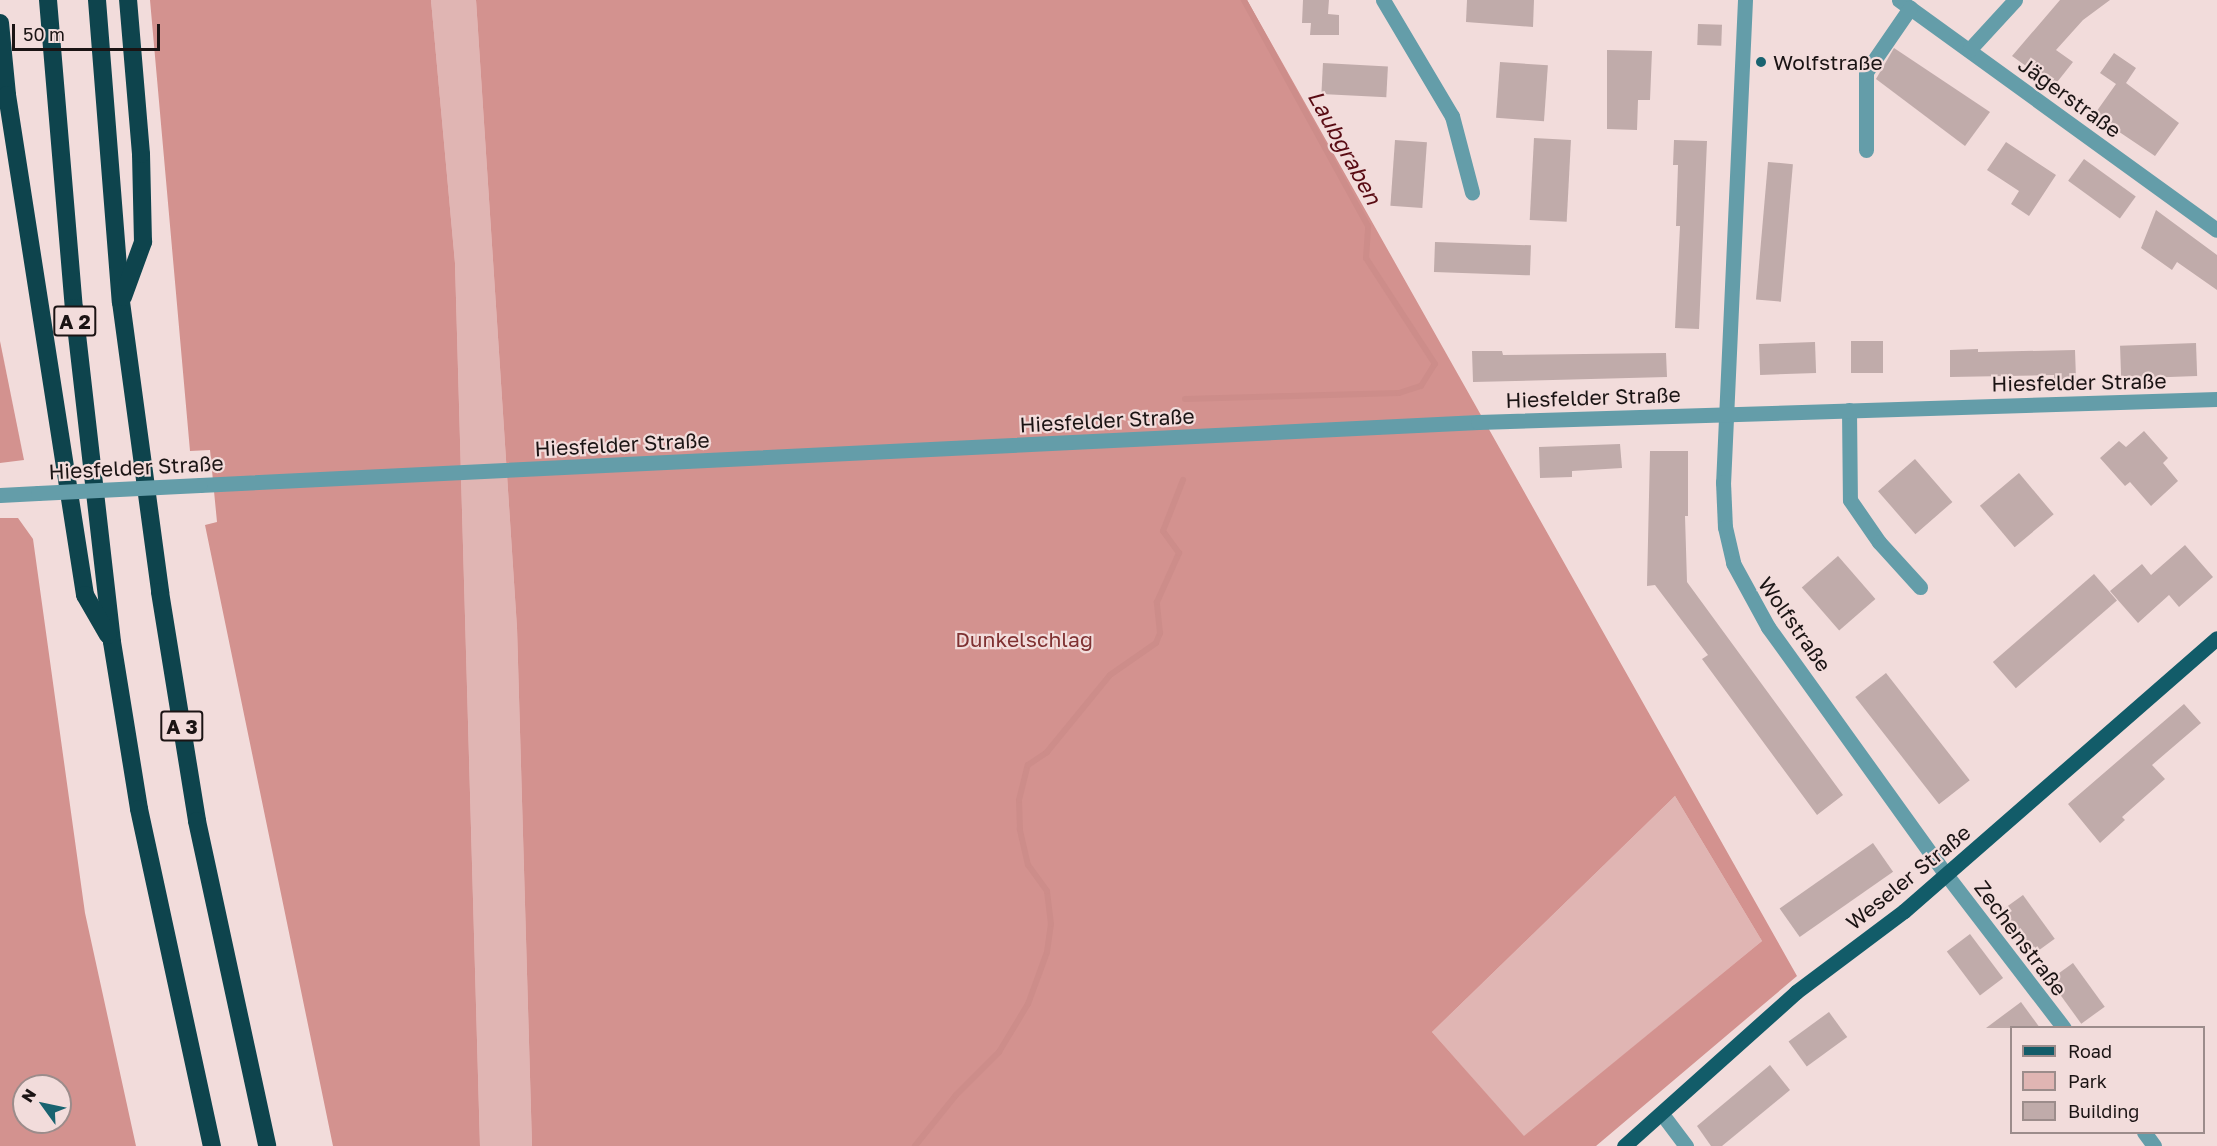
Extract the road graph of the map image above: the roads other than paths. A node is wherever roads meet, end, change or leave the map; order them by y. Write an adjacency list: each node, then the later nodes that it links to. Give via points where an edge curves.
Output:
1 (48, 0): 22 (highway, A 2, via 69,261)
2 (97, 0): 15 (highway, A 2)
3 (118, 0): 13 (highway, via 130,155)
4 (128, 0): 13 (highway, via 141,154)
5 (1745, 0): 18 (street, Wolfstraße)
6 (2015, 0): 10 (street)
7 (1388, 2): 12 (street, via 1452,116)
8 (1911, 5): 10 (street, Jägerstraße); 11 (street, via 1866,72)
9 (0, 23): 22 (highway, A 3, via 9,106 85,595)
10 (1969, 50): 14 (street, Jägerstraße)
11 (1866, 150)
12 (1472, 192)
13 (139, 200): 15 (highway, via 143,243)
14 (2217, 230)
15 (121, 302): 27 (highway, A 3, via 160,592 197,821)
16 (2217, 399): 17 (street, Hiesfelder Straße)
17 (1849, 410): 18 (street, Hiesfelder Straße); 20 (street, via 1850,501 1879,542)
18 (1726, 412): 19 (street, Hiesfelder Straße, bridge); 23 (street, Wolfstraße, via 1722,505 1728,546 1740,580 1768,627)
19 (0, 495)
20 (1920, 587)
21 (2217, 638): 23 (main road, Weseler Straße)
22 (112, 642): 26 (highway, A 3, via 140,809)
23 (1946, 873): 24 (street, Zechenstraße); 25 (main road, Weseler Straße, via 1904,911 1796,992)
24 (2062, 1026)
25 (1662, 1114): 28 (main road, Weseler Straße); 29 (street)
26 (212, 1146)
27 (267, 1146)
28 (1624, 1146)
29 (1686, 1146)

